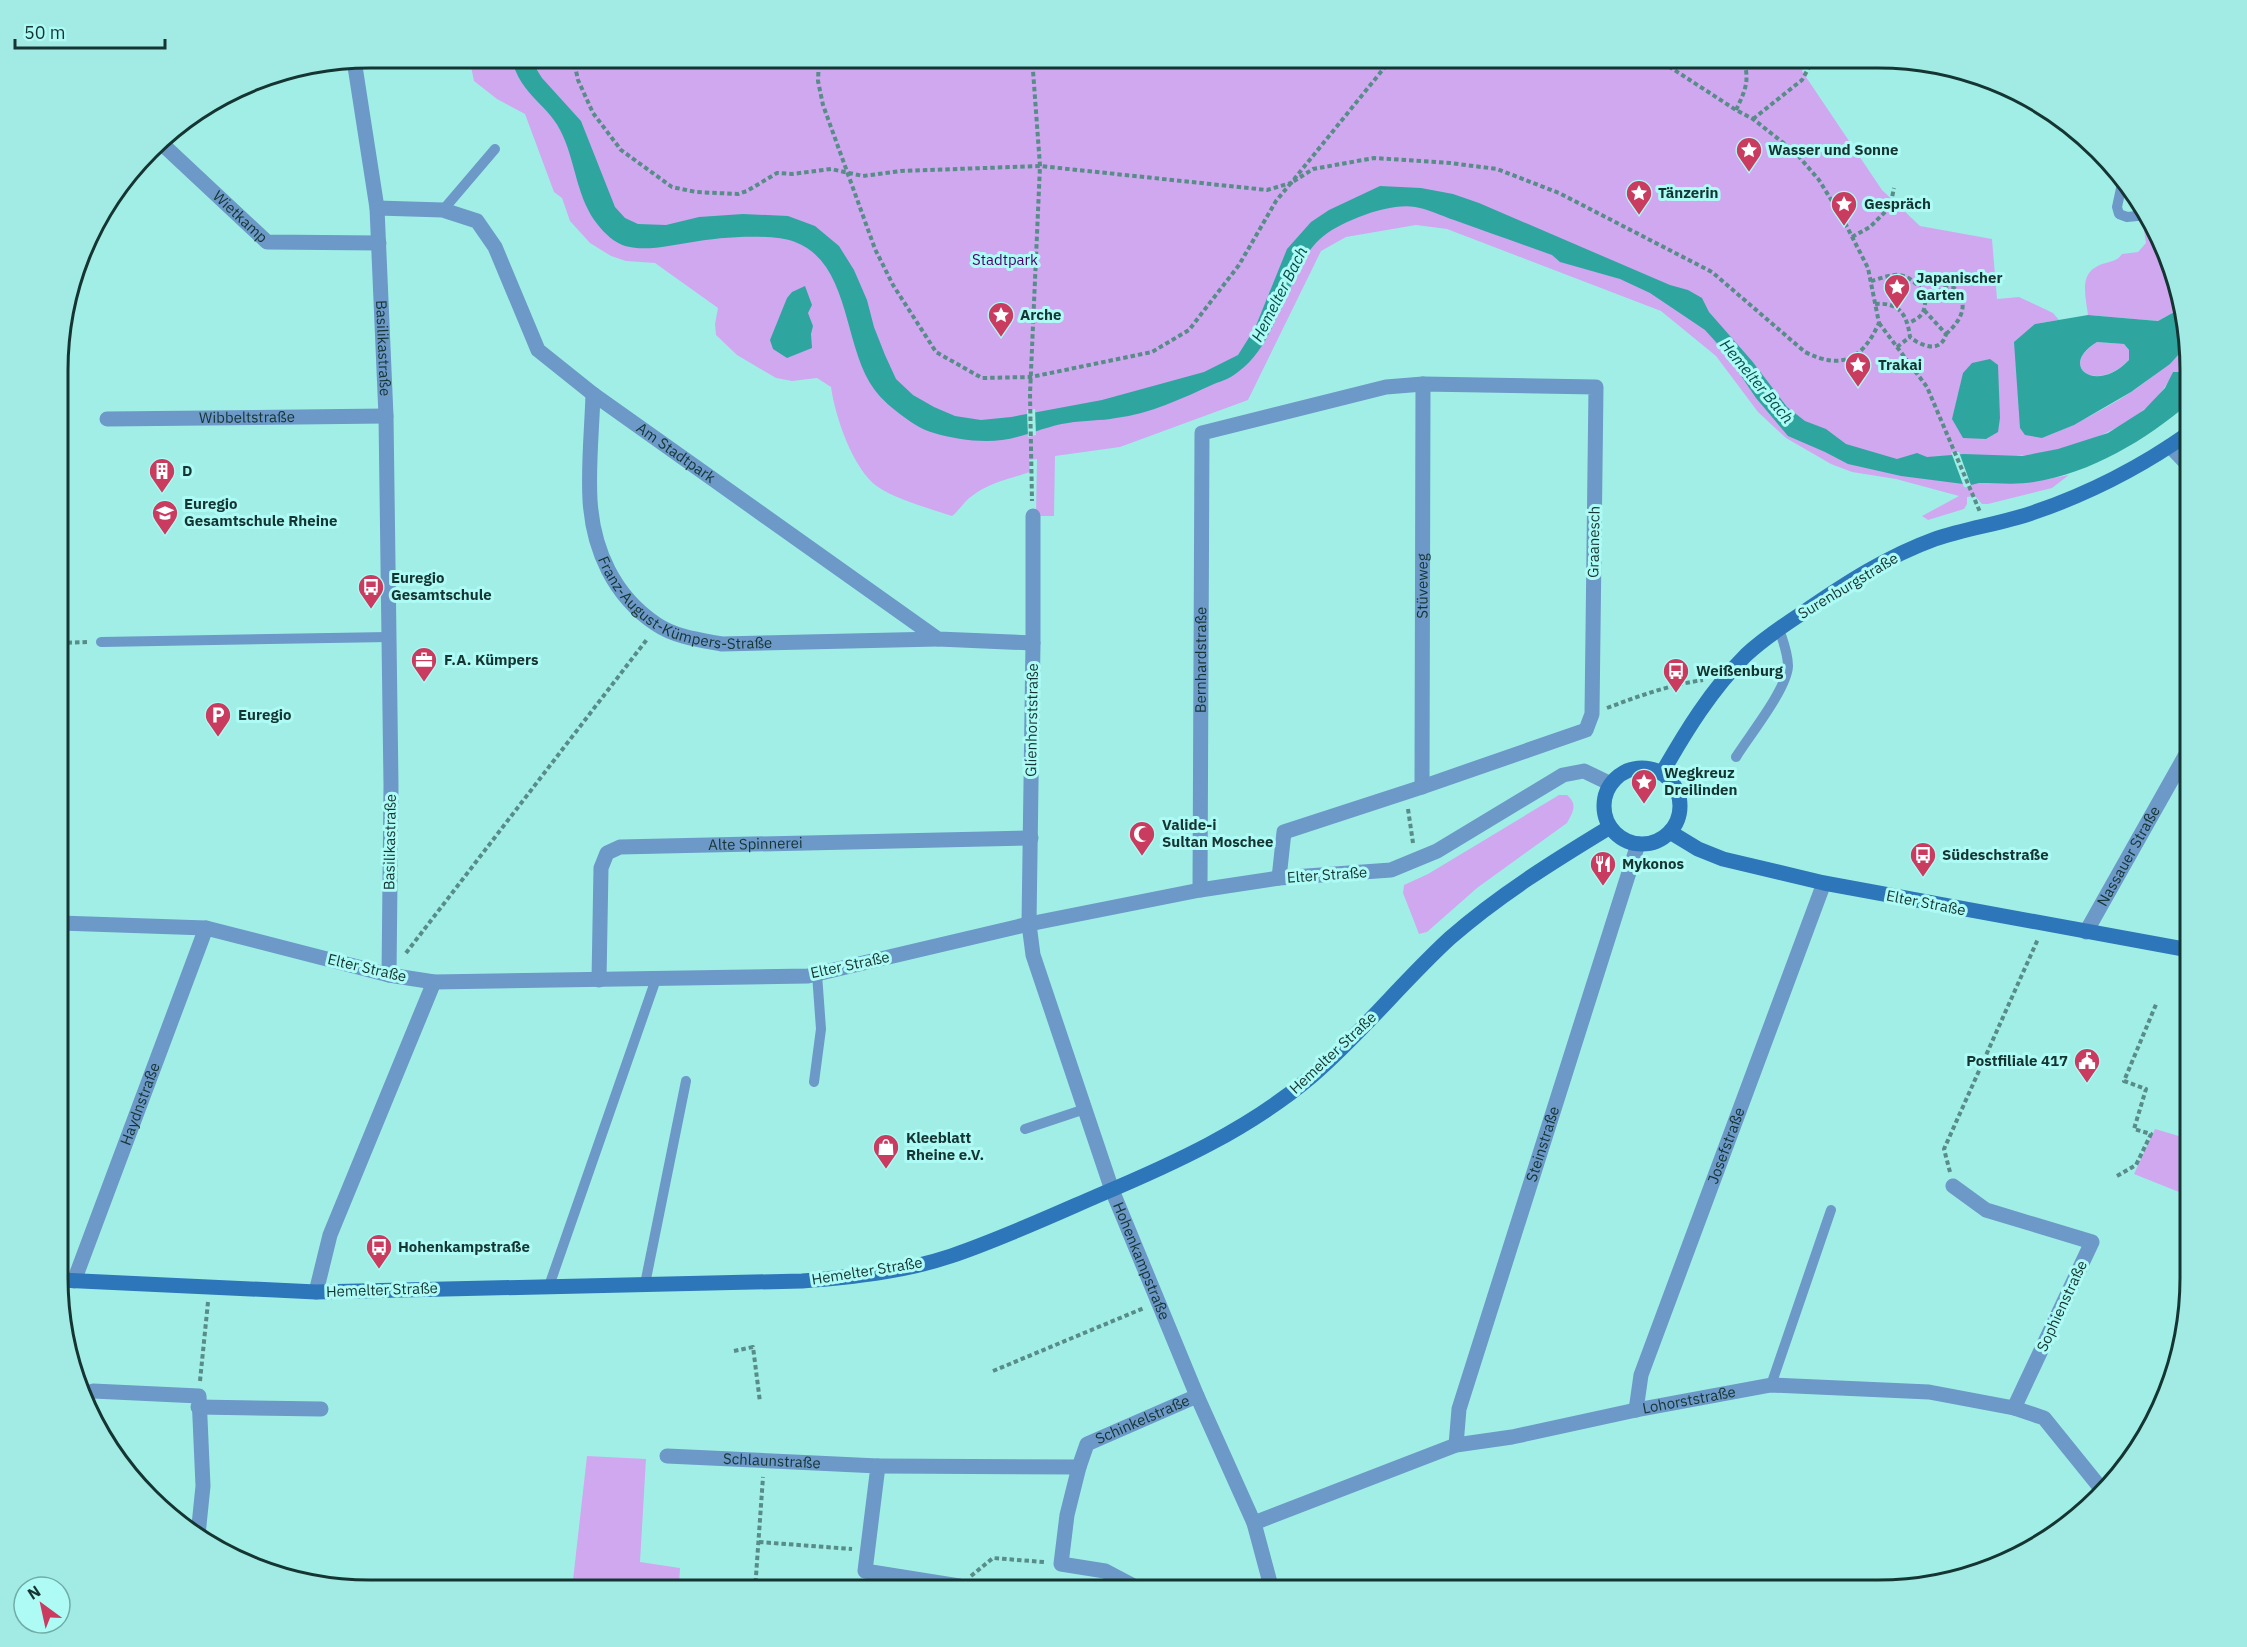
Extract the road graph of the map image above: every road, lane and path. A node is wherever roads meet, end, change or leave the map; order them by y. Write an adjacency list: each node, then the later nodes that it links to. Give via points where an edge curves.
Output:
1 (355, 68): 18 (street, Basilikastraße)
2 (575, 68): 14 (path, via 593,113 621,150 672,187 738,194 777,173 831,169)
3 (819, 68): 14 (path, via 823,105)
4 (1033, 68): 13 (path)
5 (1384, 68): 15 (path)
6 (1671, 68): 9 (path)
7 (1746, 68): 9 (path, via 1746,89)
8 (1809, 68): 10 (path, via 1802,80)
9 (1736, 110): 10 (path)
10 (1754, 119): 21 (path, via 1795,152 1819,180)
11 (166, 147): 22 (street, Wietkamp, via 267,242)
12 (495, 150): 19 (lane)
13 (1040, 166): 14 (path); 15 (path, via 1267,190); 32 (path)
14 (849, 174): 32 (path, via 875,249 936,352 982,378)
15 (1291, 183): 27 (path, via 1313,170 1374,158 1497,169 1559,193 1712,272 1805,352 1821,360 1838,362 1852,358 1864,350); 32 (path, via 1276,201 1239,265 1190,330 1152,352)
16 (1894, 188): 21 (path, via 1890,207 1870,227)
17 (2120, 191): 20 (lane, via 2119,214)
18 (377, 208): 19 (street, Am Stadtpark); 22 (street, Basilikastraße)
19 (443, 210): 34 (street, Am Stadtpark, via 477,221 495,247 538,350)
20 (2137, 216)
21 (1852, 237): 23 (path)
22 (379, 243): 35 (street, Basilikastraße)
23 (1871, 281): 24 (path, via 1898,274 1912,279); 25 (path)
24 (1925, 300): 26 (path); 29 (path, via 1946,287 1958,291 1964,310)
25 (1875, 304): 27 (path); 28 (path, via 1893,305)
26 (1923, 309): 28 (path); 29 (path)
27 (1879, 323): 31 (path)
28 (1909, 323): 30 (path)
29 (1946, 334): 30 (path, via 1940,344 1930,347)
30 (1910, 337): 31 (path)
31 (1897, 347): 41 (path, via 1926,387)
32 (1031, 377): 42 (path)
33 (1422, 384): 37 (street, Graanesch, via 1386,387); 51 (street, Graanesch, via 1596,387); 56 (street, Stüveweg)
34 (593, 394): 43 (street, Franz-August-Kümpers-Straße, via 593,531 606,569 629,601); 46 (street, Am Stadtpark)
35 (386, 416): 36 (street, Wibbeltstraße); 45 (street, Basilikastraße)
36 (107, 419)
37 (1202, 433): 65 (street, Bernhardstraße)
38 (2180, 439): 39 (main road, Surenburgstraße)
39 (2170, 446): 40 (street); 44 (main road, Surenburgstraße, via 2096,488 2059,503 1936,539 1898,555)
40 (2180, 457)
41 (1973, 494)
42 (1033, 516): 49 (street, Glienhorststraße)
43 (658, 625): 46 (street, Franz-August-Kümpers-Straße, via 694,639 722,644); 73 (path)
44 (1779, 629): 50 (main road, Surenburgstraße); 52 (lane, via 1788,668 1783,684)
45 (389, 637): 47 (lane); 73 (street, Basilikastraße)
46 (938, 639): 49 (street)
47 (101, 642): 48 (path)
48 (68, 643)
49 (1033, 643): 60 (street, Glienhorststraße)
50 (1726, 677): 51 (path, via 1682,683); 54 (main road, Surenburgstraße)
51 (1592, 714): 56 (street, via 1586,730)
52 (1736, 757)
53 (2180, 765): 70 (street, Nassauer Straße)
54 (1662, 773): 55 (main road, via 1634,769); 59 (main road, via 1674,785 1680,801 1678,818)
55 (1611, 784): 58 (main road, via 1604,813); 62 (street, Elter Straße, via 1584,771 1563,775)
56 (1422, 788): 57 (street)
57 (1405, 793): 62 (path); 63 (street, via 1284,832)
58 (1610, 827): 61 (main road, via 1617,836); 84 (main road, Hemelter Straße, via 1477,915 1312,1076 1281,1100 1216,1142)
59 (1670, 832): 61 (main road, via 1661,839); 64 (main road, Elter Straße, via 1723,859)
60 (1031, 838): 67 (street, Glienhorststraße); 75 (street, Alte Spinnerei, via 620,847 607,853 601,868)
61 (1638, 844): 103 (street, Steinstraße, via 1459,1409)
62 (1416, 860): 63 (street, Elter Straße, via 1391,870)
63 (1279, 878): 65 (street, Elter Straße)
64 (1824, 883): 68 (main road, Elter Straße); 102 (street, Josefstraße, via 1641,1375)
65 (1200, 890): 67 (street, Elter Straße)
66 (68, 923): 69 (street, Elter Straße)
67 (1029, 924): 72 (street, Elter Straße); 80 (street, Hohenkampstraße, via 1034,955)
68 (2045, 925): 70 (main road, Elter Straße); 83 (path, via 1944,1149)
69 (206, 928): 73 (street, Elter Straße); 86 (street, Haydnstraße)
70 (2086, 932): 71 (main road, Elter Straße)
71 (2180, 948)
72 (817, 974): 74 (street, Elter Straße); 79 (lane, via 822,1029)
73 (389, 975): 76 (street, Elter Straße)
74 (656, 979): 75 (street, Elter Straße); 89 (lane)
75 (599, 980): 76 (street, Elter Straße)
76 (434, 982): 91 (street, via 330,1235)
77 (2157, 1002): 82 (path, via 2124,1081 2146,1089 2134,1130 2151,1134 2136,1165)
78 (686, 1081): 88 (lane)
79 (814, 1082)
80 (1085, 1109): 81 (lane); 84 (street, Hohenkampstraße)
81 (1025, 1129)
82 (2117, 1176)
83 (1953, 1186): 101 (street, Sophienstraße, via 1986,1210 2092,1242)
84 (1112, 1190): 88 (main road, Hemelter Straße, via 951,1256 898,1269 802,1281); 92 (street, Hohenkampstraße)
85 (1831, 1210): 95 (lane)
86 (68, 1277)
87 (68, 1280): 90 (main road, Hemelter Straße)
88 (645, 1284): 89 (main road, Hemelter Straße)
89 (549, 1286): 91 (main road, Hemelter Straße)
90 (209, 1287): 91 (main road, Hemelter Straße); 98 (path)
91 (316, 1292)
92 (1159, 1302): 94 (path); 97 (street, Hohenkampstraße)
93 (734, 1351): 99 (path, via 753,1347)
94 (993, 1371)
95 (1771, 1385): 101 (street, Lohorststraße, via 1929,1392); 102 (street, Lohorststraße)
96 (93, 1391): 98 (street)
97 (1197, 1396): 107 (street, Schinkelstraße, via 1087,1444); 109 (street, Hohenkampstraße)
98 (198, 1402): 100 (street); 110 (street, via 203,1486)
99 (760, 1402)
100 (321, 1408)
101 (2014, 1408): 108 (street, Lohorststraße, via 2044,1418)
102 (1636, 1410): 103 (street, Lohorststraße)
103 (1456, 1445): 109 (street, Lohorststraße)
104 (667, 1456): 105 (street, Schlaunstraße)
105 (764, 1461): 106 (street, Schlaunstraße); 111 (path)
106 (878, 1466): 107 (street, Schlaunstraße); 112 (street)
107 (1079, 1467): 113 (street, Schinkelstraße, via 1067,1515)
108 (2097, 1484)
109 (1254, 1523): 118 (street, Hohenkampstraße)
110 (199, 1527)
111 (759, 1542): 112 (path); 114 (path)
112 (867, 1550): 115 (street, via 865,1571)
113 (1061, 1564): 116 (path, via 993,1558); 117 (street, via 1105,1571)
114 (756, 1580)
115 (915, 1580)
116 (968, 1580)
117 (1122, 1580)
118 (1269, 1580)

